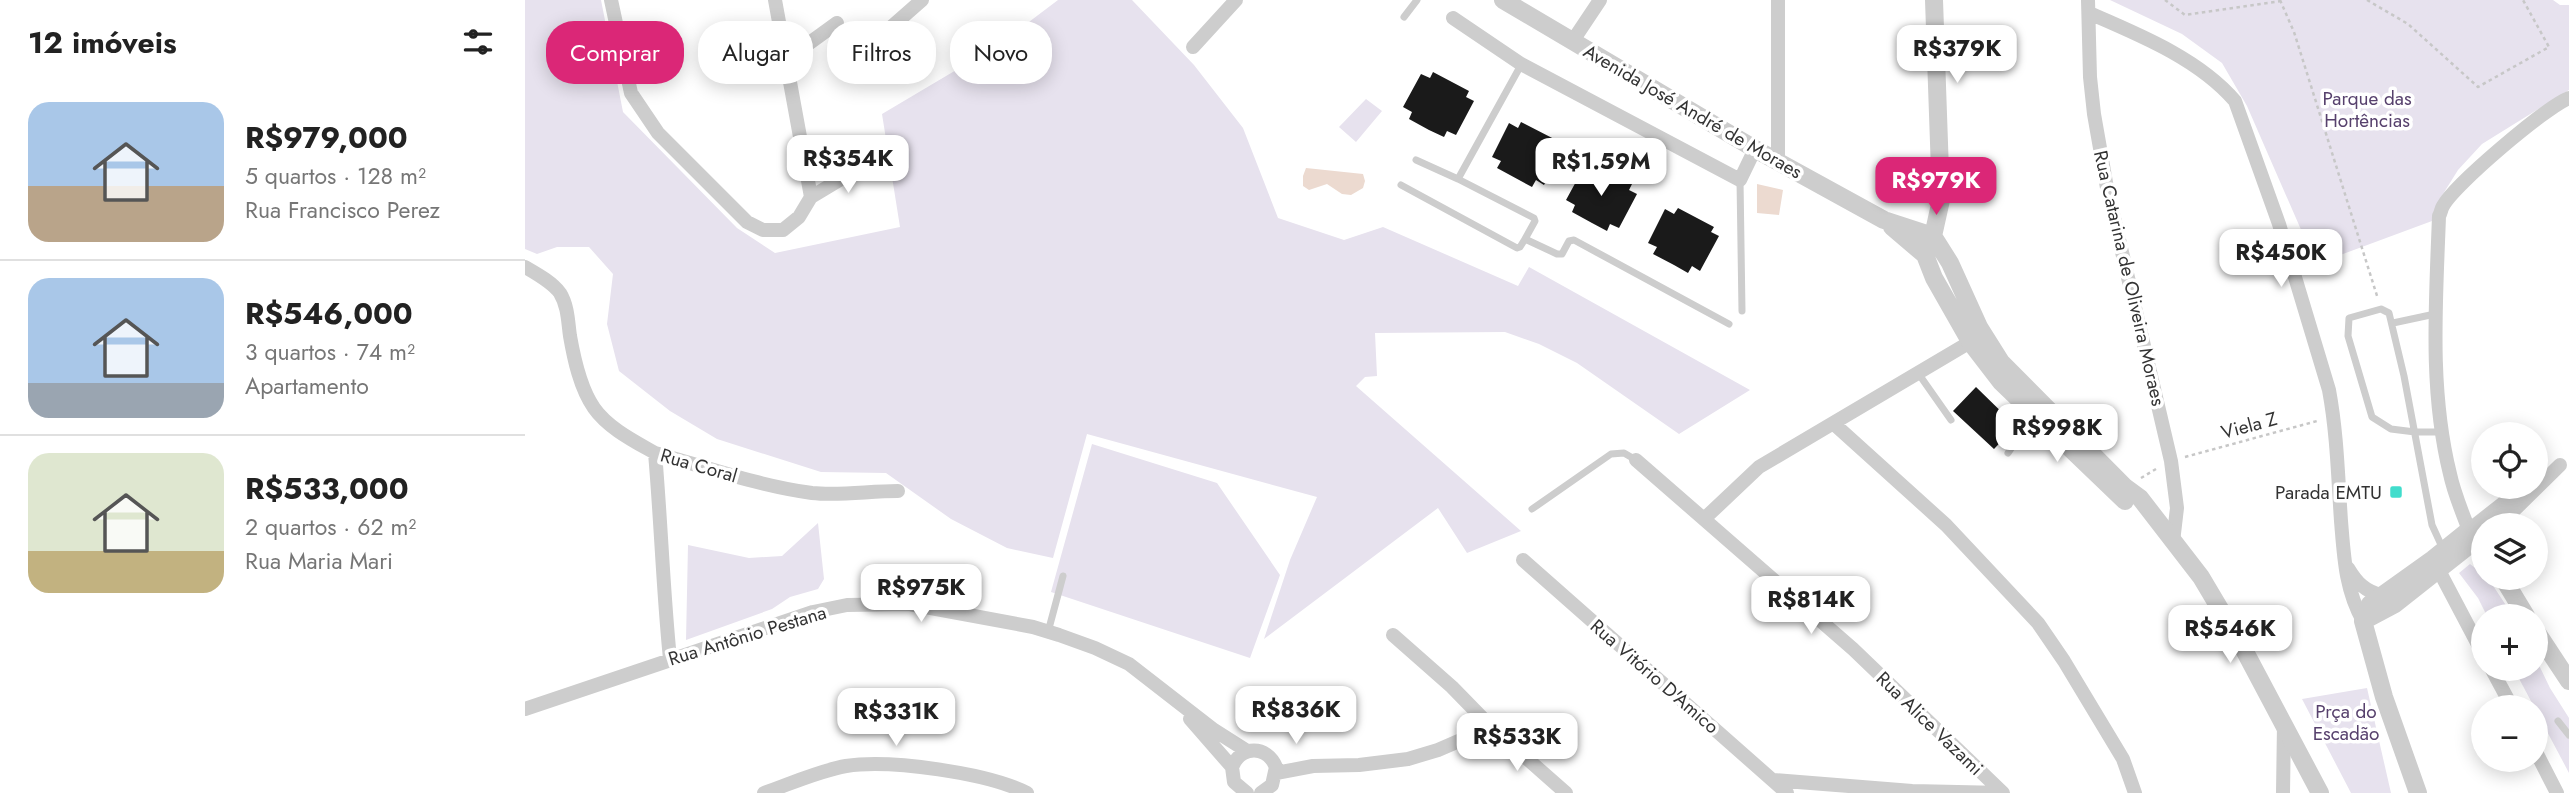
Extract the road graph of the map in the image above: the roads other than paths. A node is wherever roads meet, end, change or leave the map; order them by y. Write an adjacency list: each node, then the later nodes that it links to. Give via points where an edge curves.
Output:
1 (611, 0): 27 (street, via 631,93 658,133 747,222 763,230 783,230 799,217)
2 (775, 0): 13 (street)
3 (922, 0): 14 (street)
4 (1236, 0): 16 (street)
5 (1417, 0): 11 (lane)
6 (1503, 0): 15 (street, Avenida José André de Moraes)
7 (1600, 0): 15 (street)
8 (1778, 0): 22 (street)
9 (1934, 0): 29 (street, via 1941,200)
10 (2088, 6): 57 (street, Rua Catarina de Oliveira Moraes, via 2090,77 2107,188 2171,461 2177,508); 61 (street, via 2168,50 2235,101 2318,348 2334,417)
11 (1404, 17)
12 (1453, 18): 17 (street)
13 (779, 21)
14 (898, 21)
15 (1571, 42): 20 (street, Avenida José André de Moraes)
16 (1193, 47)
17 (1521, 64): 24 (lane); 25 (street)
18 (790, 84): 27 (street)
19 (2569, 98): 34 (street, via 2547,110 2444,204 2439,216)
20 (1755, 149): 22 (street, Avenida José André de Moraes); 25 (street)
21 (1416, 160): 24 (lane)
22 (1778, 161): 28 (street, Avenida José André de Moraes)
23 (866, 164): 27 (street)
24 (1458, 179): 30 (lane, via 1534,218)
25 (1740, 180): 33 (lane)
26 (1401, 185): 30 (lane, via 1517,247)
27 (811, 197)
28 (1884, 220): 29 (street, Avenida José André de Moraes); 31 (street, Avenida José André de Moraes)
29 (1933, 236): 31 (street); 37 (street, Avenida José André de Moraes, via 1951,263 1973,314)
30 (1525, 239): 36 (lane, via 1557,254 1574,240)
31 (1925, 255): 37 (street, Avenida José André de Moraes, via 1934,278)
32 (525, 267): 44 (street, Rua Coral, via 552,285 566,306 584,389 594,409)
33 (1742, 311)
34 (2435, 314): 35 (lane); 43 (street)
35 (2392, 323): 42 (lane); 42 (lane, via 2389,313 2381,309 2349,318 2348,336 2372,417 2391,429)
36 (1729, 324)
37 (1977, 338): 38 (street); 39 (street, Avenida José André de Moraes, via 2001,382); 55 (street, Avenida José André de Moraes, via 2140,498)
38 (1918, 373): 40 (lane); 41 (street)
39 (2035, 414): 45 (lane); 55 (street, Avenida José André de Moraes, via 2115,493)
40 (1951, 420)
41 (1833, 423): 54 (street, via 1759,467); 89 (street, via 1947,525 2038,623 2123,759)
42 (2415, 432): 43 (lane); 60 (lane)
43 (2442, 432): 56 (street, via 2449,474)
44 (655, 453): 49 (street, Rua Coral, via 811,493); 69 (street)
45 (2008, 453)
46 (1636, 460): 51 (lane, via 1624,453 1611,454); 54 (street, Rua Alice Vazami)
47 (2564, 462): 48 (street); 53 (street)
48 (2548, 472)
49 (898, 491)
50 (2513, 499): 52 (street)
51 (1532, 509)
52 (2501, 513)
53 (2512, 513)
54 (1704, 519): 88 (street, Rua Alice Vazami, via 1853,649)
55 (2157, 523): 57 (street, Avenida José André de Moraes)
56 (2471, 523)
57 (2173, 542): 74 (street, Avenida José André de Moraes, via 2200,577)
58 (2471, 543): 60 (street)
59 (1523, 560): 80 (street, Rua Vitório D'Amico)
60 (2439, 560): 63 (street); 64 (street, via 2395,604); 65 (street)
61 (2344, 561): 63 (street, via 2355,580); 64 (street, via 2353,604)
62 (1063, 576): 66 (lane)
63 (2381, 596): 64 (street, via 2370,604)
64 (2363, 621): 92 (street)
65 (2471, 628)
66 (1048, 632): 69 (street, Rua Antônio Pestana, via 909,604 847,605); 71 (street, Rua Antônio Pestana, via 1129,664)
67 (1393, 635): 75 (street)
68 (2548, 649): 70 (street)
69 (670, 659): 72 (street, Rua Antônio Pestana)
70 (2569, 681)
71 (1168, 694): 77 (street, Rua Antônio Pestana); 78 (street, Rua Antônio Pestana)
72 (525, 709)
73 (2558, 722): 76 (lane)
74 (2284, 723): 90 (street); 91 (street, Avenida José André de Moraes)
75 (1491, 727): 81 (street, via 1408,759 1313,766); 86 (street)
76 (2569, 735)
77 (1247, 751): 78 (street); 81 (street, Rua Antônio Pestana, via 1262,751)
78 (1232, 767): 82 (street)
79 (2546, 772): 93 (street)
80 (1773, 780): 87 (street, Rua Vitório D'Amico); 88 (street)
81 (1272, 781)
82 (1231, 788): 85 (street)
83 (764, 793): 84 (street, via 845,766 872,764 982,778)
84 (1027, 793)
85 (1247, 793)
86 (1566, 793)
87 (1787, 793)
88 (2003, 793)
89 (2135, 793)
90 (2283, 793)
91 (2320, 793)
92 (2418, 793)
93 (2557, 793)

